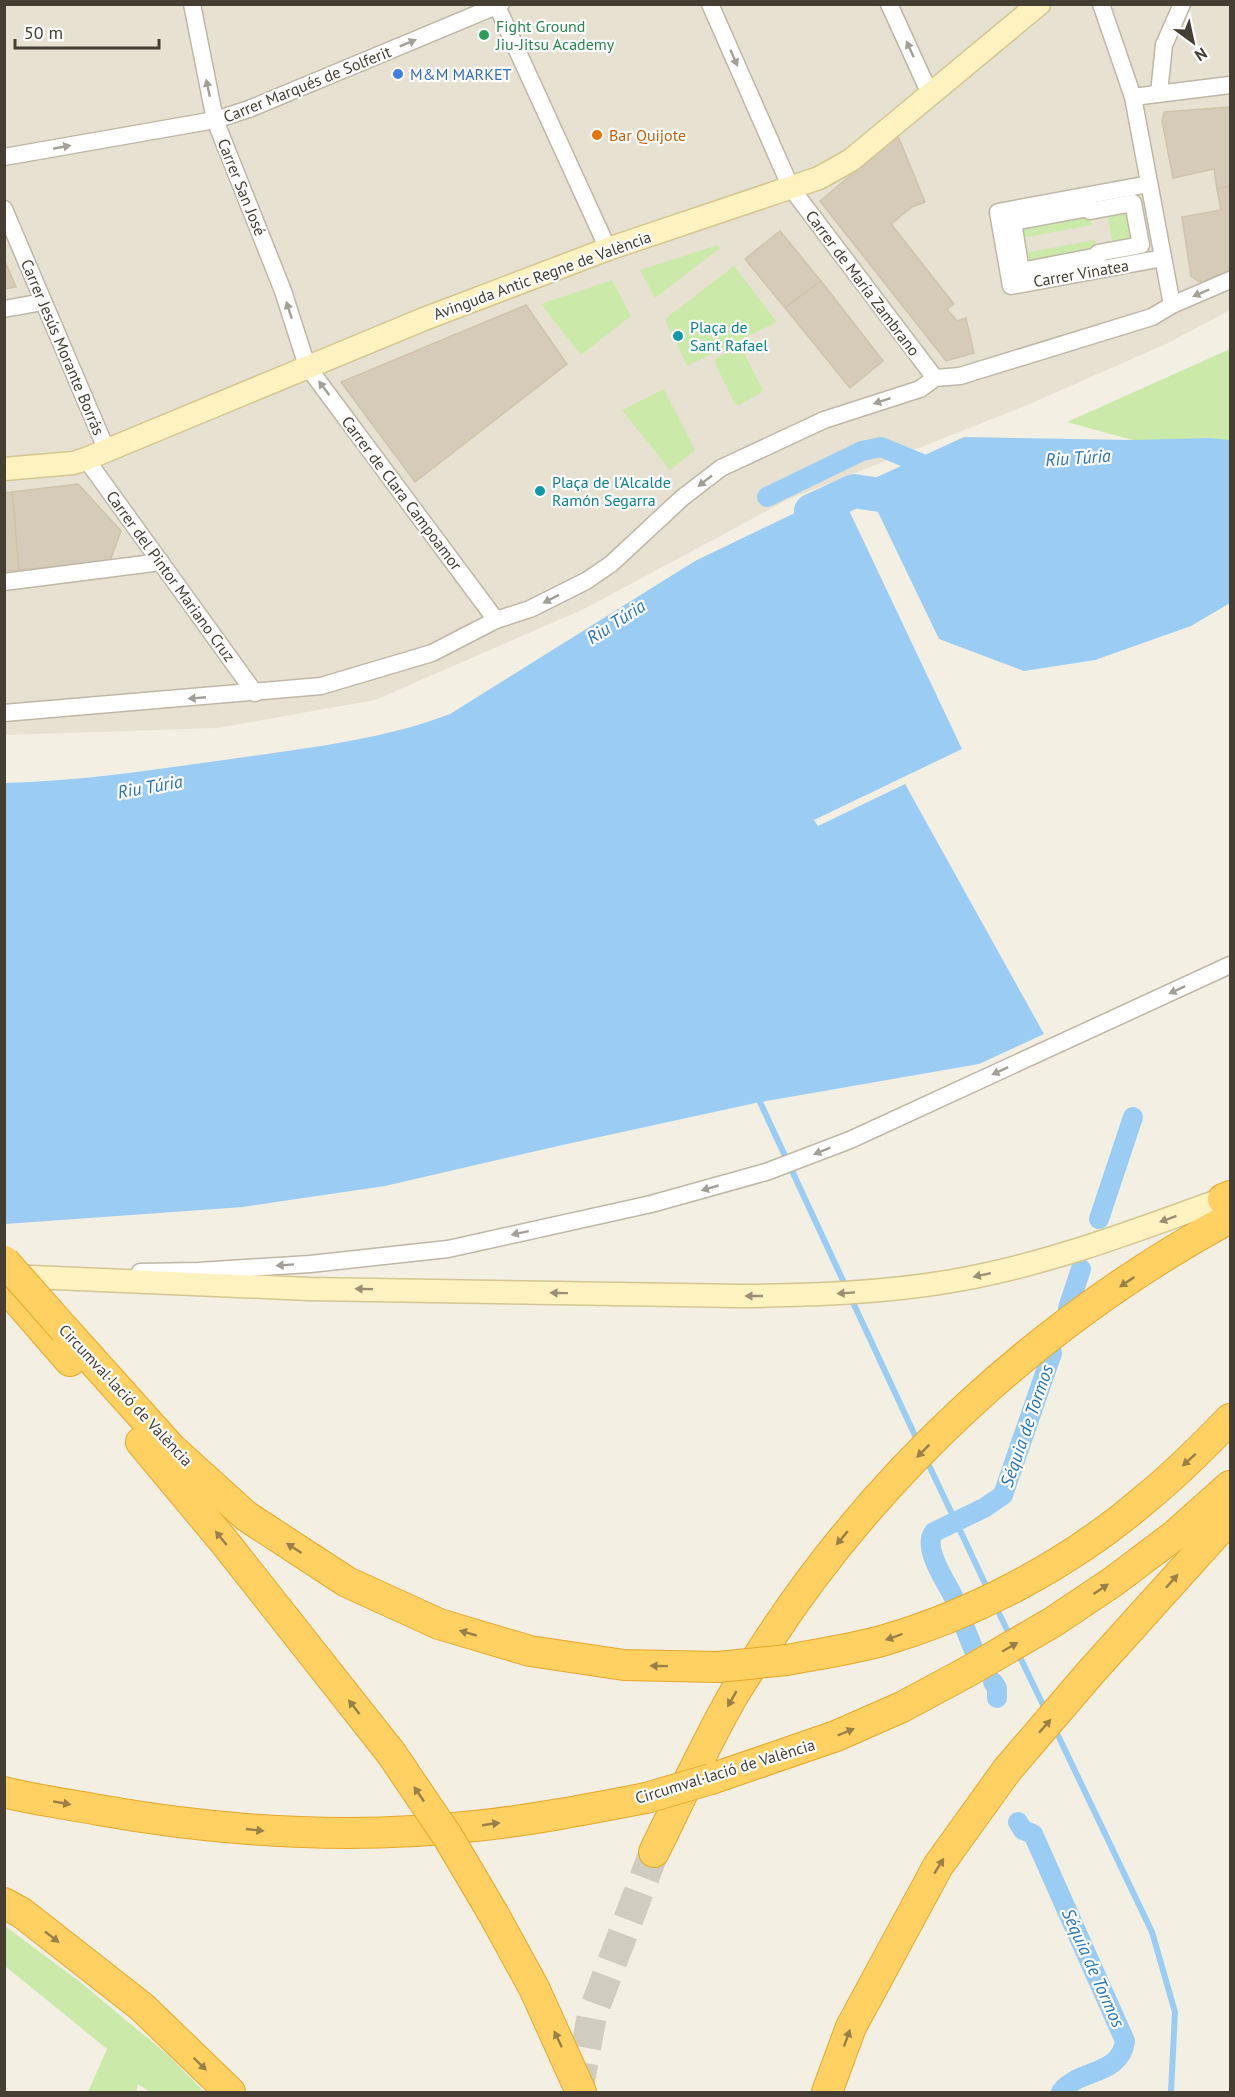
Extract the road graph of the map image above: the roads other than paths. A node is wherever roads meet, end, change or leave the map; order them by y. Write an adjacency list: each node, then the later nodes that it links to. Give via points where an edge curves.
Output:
1 (192, 4): 12 (street, Carrer San José, one-way to 1)
2 (710, 4): 15 (street, Carrer de María Zambrano, one-way to 15)
3 (889, 4): 10 (street, one-way to 3)
4 (1039, 4): 10 (main road, Avinguda Antic Regne de València)
5 (1101, 4): 11 (street)
6 (1182, 4): 9 (street, via 1164,45)
7 (498, 5): 12 (street, Carrer Marqués de Solferit, one-way to 7); 18 (street)
8 (1230, 85): 9 (street)
9 (1159, 93): 11 (street)
10 (930, 94): 15 (main road, Avinguda Antic Regne de València, via 851,160)
11 (1133, 97): 14 (street)
12 (215, 120): 13 (street, Carrer Marqués de Solferit, one-way to 12); 24 (street, Carrer San José, one-way to 12, via 283,291)
13 (4, 157)
14 (1149, 184): 19 (street); 19 (street, Carrer Vinatea, via 998,212 1011,286)
15 (791, 188): 18 (main road, Avinguda Antic Regne de València); 25 (street, Carrer de María Zambrano)
16 (1133, 203): 16 (street, via 1141,245 1021,271 1013,222)
17 (4, 209): 21 (street, Carrer Jesús Morante Borrás)
18 (608, 249): 24 (main road, Avinguda Antic Regne de València)
19 (1163, 258): 22 (street)
20 (1230, 280): 22 (street, one-way to 22)
21 (43, 302): 23 (street); 26 (street, Carrer Jesús Morante Borrás)
22 (1172, 305): 25 (street, via 1152,318 960,376)
23 (4, 309)
24 (307, 366): 26 (main road, Avinguda Antic Regne de València); 31 (street, Carrer de Clara Campoamor, one-way to 24)
25 (935, 378): 31 (street, one-way to 31, via 920,389 824,420 721,468 586,581 530,609)
26 (107, 451): 27 (main road, Avinguda Antic Regne de València)
27 (86, 459): 28 (main road, Avinguda Antic Regne de València); 29 (street, Carrer del Pintor Mariano Cruz)
28 (4, 470)
29 (161, 562): 30 (street); 32 (street, Carrer del Pintor Mariano Cruz)
30 (4, 582)
31 (496, 620): 32 (street, via 432,653 321,686)
32 (255, 693): 33 (street, one-way to 33)
33 (4, 714)
34 (1230, 965): 37 (street, one-way to 37, via 850,1140 766,1172 651,1204 448,1249 198,1271)
35 (1228, 1204): 37 (main road, one-way to 37, via 1020,1267 880,1291 813,1295 322,1289); 44 (highway, one-way to 44, via 1025,1356 880,1494 784,1616 731,1698)
36 (4, 1261): 39 (highway, Circumval·lació de València, bridge)
37 (4, 1274)
38 (4, 1285): 39 (highway)
39 (53, 1329): 40 (highway, Circumval·lació de València, one-way to 39, bridge, via 1143,1501 1085,1545 1025,1581 949,1617 884,1640 787,1660 718,1667 624,1665 530,1651 439,1624 346,1582 246,1516 171,1448); 47 (highway, one-way to 39, bridge, via 534,1988 494,1915 448,1837 391,1753)
40 (1230, 1419)
41 (1230, 1486): 43 (highway, Circumval·lació de València, one-way to 41, bridge, via 163,1821 275,1832 385,1833 475,1827 646,1798 836,1736 903,1707 1053,1622 1114,1581)
42 (1230, 1518): 48 (highway, one-way to 42, via 851,2027 938,1866 1007,1770)
43 (4, 1792)
44 (654, 1852)
45 (4, 1904): 46 (highway, one-way to 46, via 22,1913 142,2007)
46 (230, 2092)
47 (581, 2092)
48 (827, 2092)

